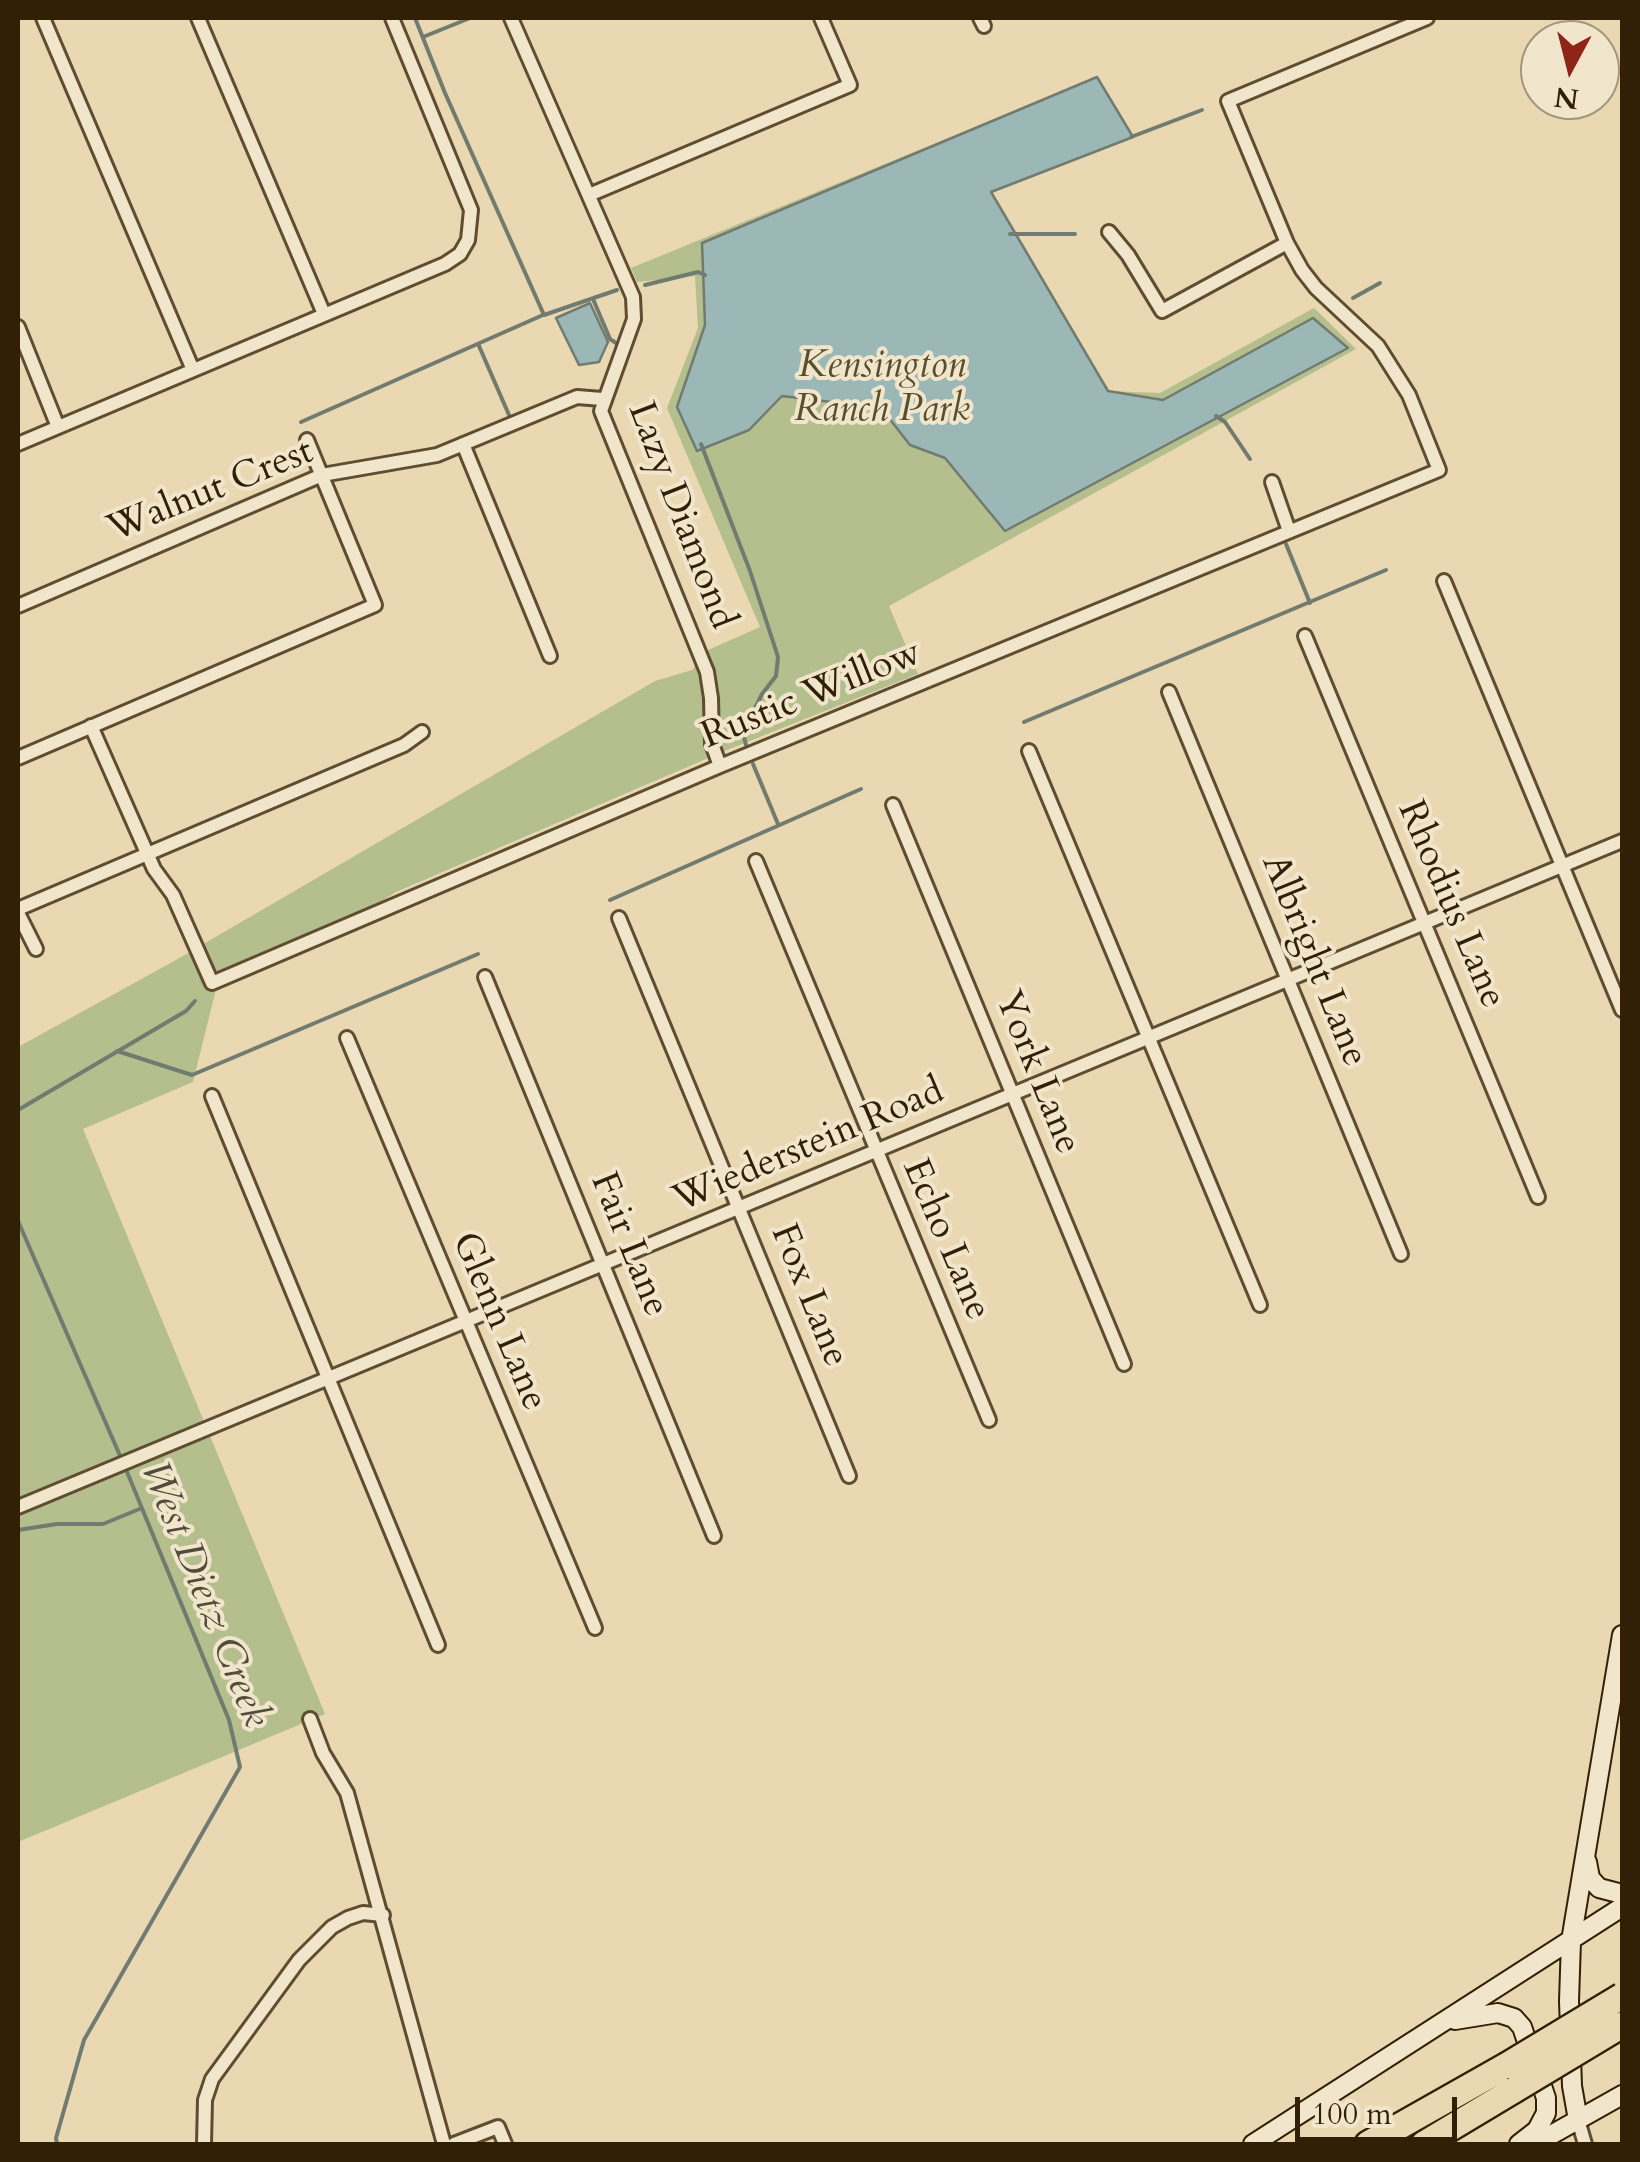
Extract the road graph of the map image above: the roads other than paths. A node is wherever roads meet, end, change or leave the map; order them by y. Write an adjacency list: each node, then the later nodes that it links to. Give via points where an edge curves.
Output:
1 (43, 18): 12 (street)
2 (198, 18): 10 (street)
3 (392, 18): 10 (street, via 471,210 468,240 445,264)
4 (511, 18): 7 (street, Lazy Diamond)
5 (821, 18): 7 (street, via 850,85)
6 (1427, 18): 9 (street, via 1228,101)
7 (589, 195): 13 (street, Lazy Diamond, via 634,296 634,319)
8 (1109, 232): 9 (street, via 1162,311)
9 (1287, 242): 20 (street, Rustic Willow, via 1316,288 1378,346 1409,395 1439,470)
10 (324, 314): 12 (street)
11 (18, 328): 14 (street)
12 (194, 370): 14 (street)
13 (602, 400): 17 (street, Walnut Crest, via 577,397); 30 (street, Lazy Diamond, via 606,428 707,672)
14 (58, 426): 16 (street)
15 (306, 440): 18 (street)
16 (18, 444)
17 (462, 444): 18 (street, Walnut Crest, via 437,455); 24 (street)
18 (322, 475): 22 (street, Walnut Crest); 26 (street, via 375,605)
19 (1272, 482): 20 (street)
20 (1289, 531): 30 (street, Rustic Willow)
21 (1444, 581): 35 (street)
22 (18, 606)
23 (1306, 636): 38 (street, Rhodius Lane)
24 (550, 656)
25 (1169, 692): 41 (street, Albright Lane)
26 (90, 726): 29 (street); 33 (street)
27 (422, 732): 33 (street)
28 (1029, 751): 44 (street)
29 (18, 758)
30 (720, 766): 33 (street, Rustic Willow, via 212,983 174,895)
31 (893, 806): 45 (street, York Lane)
32 (1622, 841): 35 (street, Wiederstein Road)
33 (147, 852): 36 (street)
34 (756, 861): 47 (street, Echo Lane)
35 (1562, 866): 38 (street, Wiederstein Road); 42 (street)
36 (18, 911): 39 (street)
37 (620, 918): 49 (street, Fox Lane)
38 (1425, 923): 41 (street, Wiederstein Road); 48 (street, Rhodius Lane)
39 (36, 949)
40 (485, 977): 51 (street, Fair Lane)
41 (1288, 980): 44 (street, Wiederstein Road); 50 (street, Albright Lane)
42 (1622, 1010)
43 (347, 1038): 53 (street, Glenn Lane)
44 (1147, 1039): 45 (street, Wiederstein Road); 52 (street)
45 (1013, 1095): 47 (street, Wiederstein Road); 54 (street, York Lane)
46 (212, 1096): 55 (street)
47 (875, 1152): 49 (street, Wiederstein Road); 56 (street, Echo Lane)
48 (1538, 1197)
49 (739, 1208): 51 (street, Wiederstein Road); 57 (street, Fox Lane)
50 (1402, 1254)
51 (604, 1265): 53 (street, Wiederstein Road); 59 (street, Fair Lane)
52 (1260, 1306)
53 (466, 1322): 55 (street, Wiederstein Road); 60 (street, Glenn Lane)
54 (1124, 1364)
55 (328, 1379): 58 (street, Wiederstein Road); 62 (street)
56 (989, 1420)
57 (849, 1476)
58 (18, 1508)
59 (714, 1536)
60 (595, 1628)
61 (1622, 1636): 64 (main road)
62 (438, 1645)
63 (310, 1720): 67 (street, via 347,1793)
64 (1584, 1852): 65 (main road, via 1599,1888); 68 (main road)
65 (1622, 1894)
66 (1622, 1907): 68 (main road)
67 (383, 1916): 75 (street, via 348,1918 299,1960 212,2079); 76 (street)
68 (1571, 1940): 70 (main road); 74 (main road)
69 (1622, 1996): 72 (highway, bridge)
70 (1442, 2023): 79 (main road); 82 (main road, via 1498,2013 1522,2027 1546,2113)
71 (1622, 2025): 72 (highway, bridge)
72 (1510, 2078): 80 (highway); 81 (highway)
73 (1622, 2095): 74 (main road)
74 (1578, 2120): 83 (main road); 84 (street)
75 (204, 2144)
76 (444, 2144)
77 (454, 2144): 78 (street, via 498,2127)
78 (506, 2144)
79 (1253, 2144)
80 (1368, 2144)
81 (1424, 2144)
82 (1519, 2144)
83 (1535, 2144)
84 (1585, 2144)

